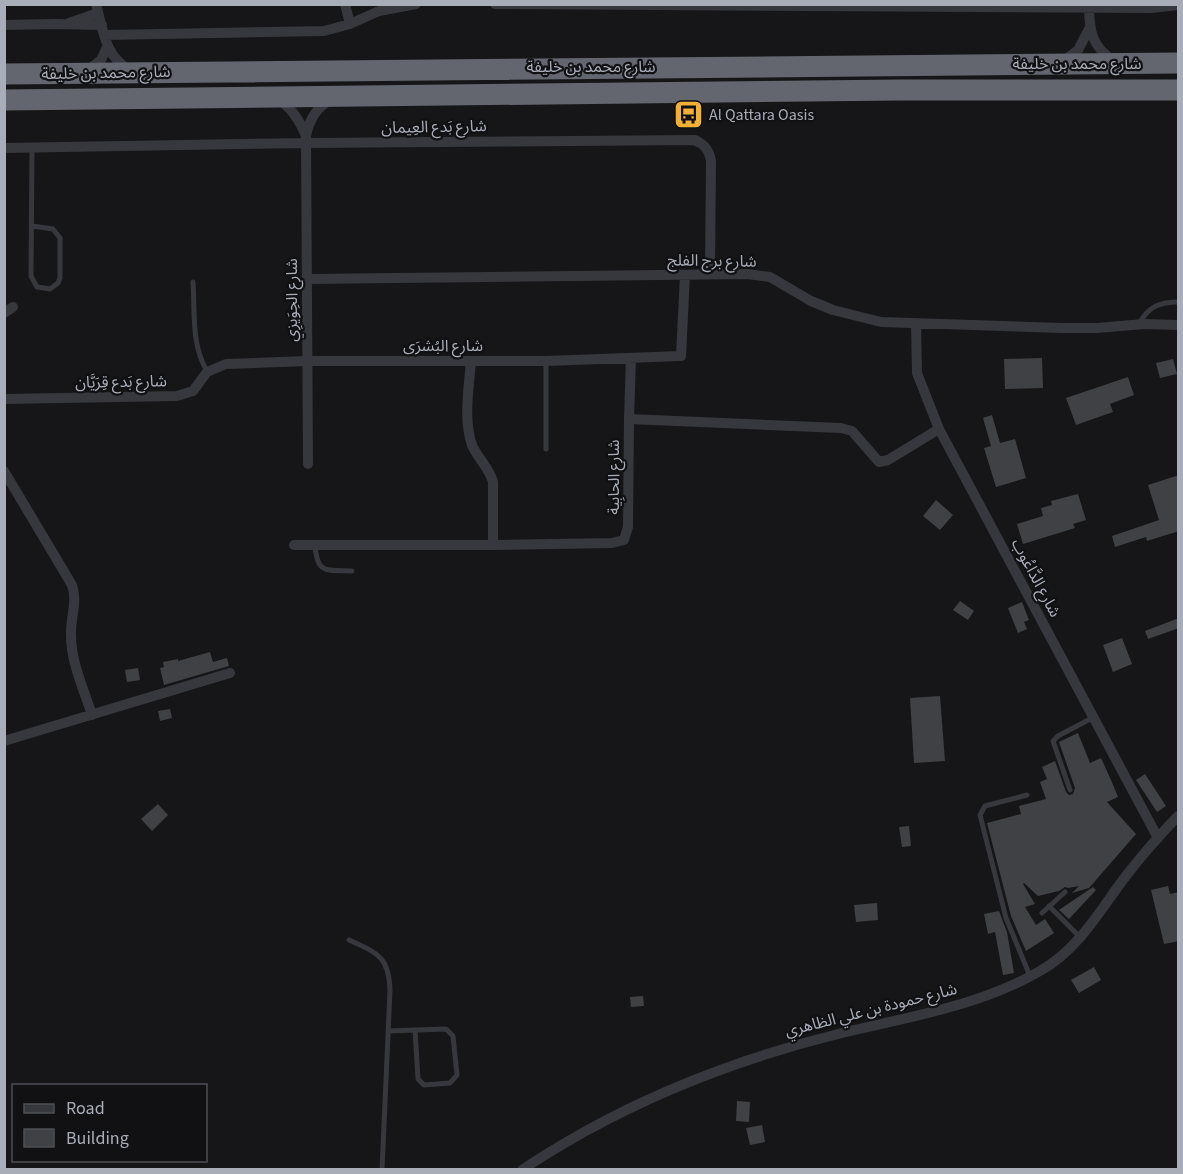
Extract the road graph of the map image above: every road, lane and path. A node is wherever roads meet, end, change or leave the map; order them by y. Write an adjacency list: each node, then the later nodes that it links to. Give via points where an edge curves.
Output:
1 (345, 4): 10 (street)
2 (416, 4): 10 (street, via 379,11)
3 (495, 4): 4 (street)
4 (580, 5): 5 (street)
5 (867, 5): 7 (street)
6 (1172, 5): 7 (street)
7 (1089, 6): 12 (street)
8 (97, 9): 9 (street); 13 (street)
9 (66, 24): 11 (street); 13 (street)
10 (350, 24): 13 (street, via 324,31)
11 (4, 25)
12 (1089, 29): 15 (street, via 1104,53); 17 (street, via 1078,50)
13 (103, 30): 14 (street)
14 (107, 47): 18 (street, via 101,60); 19 (street, via 116,60)
15 (1119, 63): 16 (highway, شارع محمد بن خليفة); 17 (highway, شارع محمد بن خليفة)
16 (1179, 63)
17 (1059, 64): 19 (highway, شارع محمد بن خليفة)
18 (82, 73): 19 (highway, شارع محمد بن خليفة); 20 (highway, شارع محمد بن خليفة)
19 (136, 73)
20 (4, 74)
21 (1179, 90): 22 (highway, شارع محمد بن خليفة)
22 (336, 96): 23 (highway, شارع محمد بن خليفة); 25 (street, شارع الحِوَيزِي, via 315,112)
23 (275, 98): 24 (highway, شارع محمد بن خليفة); 25 (street, شارع الحِوَيزِي, via 297,118)
24 (4, 100)
25 (306, 140): 27 (street, شارع بَدع العِيمان); 29 (street, شارع بَدع العِيمان, via 695,140 703,144 711,161); 31 (street, شارع الحِوَيزِي)
26 (4, 148): 27 (street, شارع بَدع العِيمان)
27 (32, 148): 28 (lane)
28 (32, 226): 28 (lane, via 32,280 41,289 50,289 60,278 60,237 53,229)
29 (710, 274): 30 (street, شارع برج الفلج); 34 (street, شارع برج الفلج, via 759,275 833,310 881,322)
30 (685, 275): 31 (street, شارع برج الفلج); 37 (street, شارع البُشرَى, via 681,356)
31 (307, 279): 38 (street, شارع الحِوَيزِي)
32 (193, 282): 41 (lane, via 196,342)
33 (1179, 302): 35 (lane, via 1154,306)
34 (916, 324): 35 (street, شارع برج الفلج, via 1062,328); 44 (street, شارع الدَّاعُوب, via 917,373)
35 (1138, 325): 36 (street, شارع برج الفلج)
36 (1179, 325)
37 (631, 358): 40 (street, شارع البُشرَى); 43 (street)
38 (307, 361): 39 (street, شارع البُشرَى); 41 (street, شارع البُشرَى, via 226,364); 46 (street, شارع الحِوَيزِي)
39 (471, 361): 40 (street, شارع البُشرَى); 50 (street, via 469,435 493,482)
40 (546, 361): 45 (lane)
41 (207, 372): 42 (street, شارع بَدع قِرَيَّان, via 193,391 177,396)
42 (4, 399)
43 (629, 419): 44 (street, شارع الحابِية, via 841,428 852,431 879,462); 50 (street, شارع الحابِية, via 628,526 624,540)
44 (939, 429): 54 (street, شارع الدَّاعُوب)
45 (546, 449)
46 (308, 464)
47 (4, 471): 53 (street, via 72,585 75,605 70,635)
48 (294, 545): 49 (street, شارع الحابِية)
49 (315, 545): 50 (street, شارع الحابِية); 51 (lane, via 320,567)
50 (494, 545)
51 (352, 571)
52 (230, 673): 53 (street)
53 (92, 715): 55 (street)
54 (1094, 717): 56 (lane, via 1053,741); 59 (street, شارع الدَّاعُوب)
55 (4, 741)
56 (1070, 790)
57 (1027, 795): 65 (lane, via 984,806 980,815 1006,918)
58 (1179, 816): 59 (street, شارع حمودة بن علي الظاهري)
59 (1158, 838): 63 (street, شارع حمودة بن علي الظاهري)
60 (1065, 892): 61 (lane)
61 (1049, 906): 62 (lane); 63 (lane)
62 (1042, 913)
63 (1080, 937): 65 (street, شارع حمودة بن علي الظاهري, via 1060,958)
64 (349, 940): 67 (lane, via 374,952 386,963 390,981)
65 (1030, 976): 69 (street, شارع حمودة بن علي الظاهري, via 944,1008 801,1043 715,1071 624,1111)
66 (415, 1030): 66 (lane, via 446,1029 453,1036 457,1075 450,1083 420,1083); 67 (lane)
67 (388, 1031): 68 (lane)
68 (382, 1170)
69 (522, 1170)

